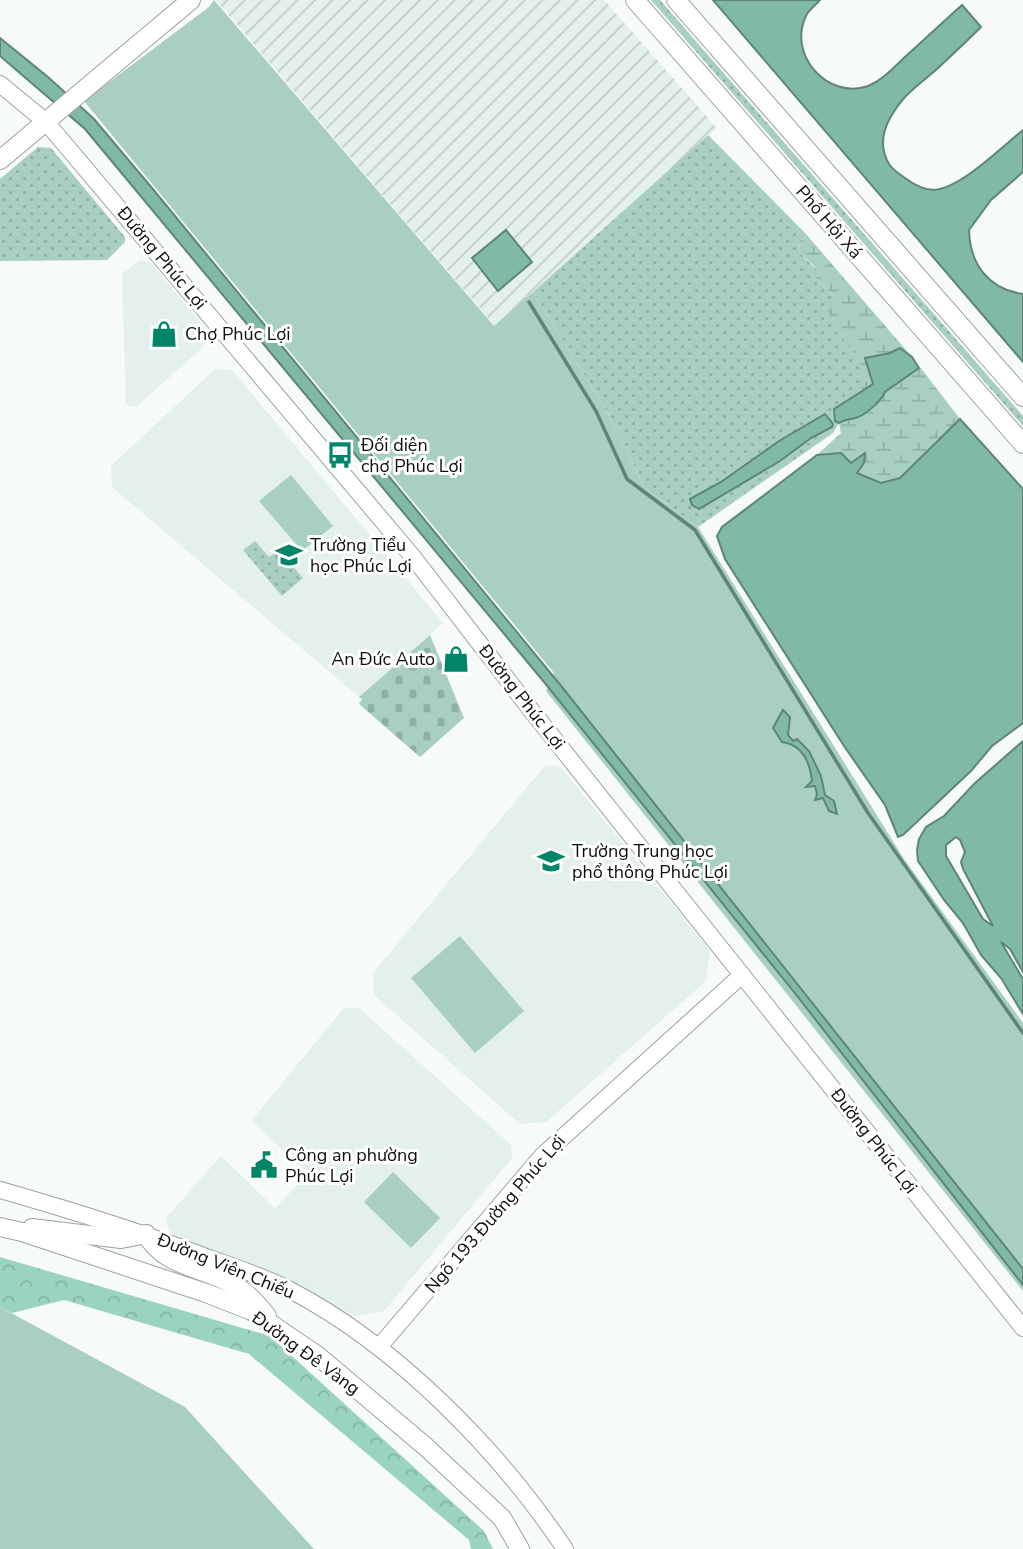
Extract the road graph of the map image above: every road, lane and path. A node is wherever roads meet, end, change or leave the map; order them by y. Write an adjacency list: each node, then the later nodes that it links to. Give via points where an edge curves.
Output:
1 (191, 0): 5 (main road)
2 (635, 0): 8 (main road, Phố Hội Xá)
3 (676, 0): 7 (main road, Phố Hội Xá)
4 (0, 84): 5 (street, Đường Phúc Lợi)
5 (46, 122): 6 (main road); 9 (street, Đường Phúc Lợi, via 413,557)
6 (0, 160)
7 (1023, 397)
8 (1023, 444)
9 (742, 975): 14 (street, Đường Phúc Lợi); 15 (street, Ngõ 193 Đường Phúc Lợi, via 542,1156)
10 (0, 1190): 12 (street, Đường Viên Chiếu)
11 (0, 1226): 12 (main road, via 121,1239); 13 (main road, Đường Đê Vàng, via 206,1293 252,1311)
12 (146, 1234): 13 (main road, via 165,1256 242,1289); 15 (street, Đường Viên Chiếu, via 283,1286)
13 (275, 1327): 16 (main road, Đường Đê Vàng, via 318,1356 426,1447)
14 (1023, 1328)
15 (379, 1347): 19 (street, Đường Viên Chiếu, via 500,1464)
16 (511, 1530): 17 (main road, Đường Đê Vàng); 18 (main road)
17 (520, 1549)
18 (526, 1549)
19 (565, 1549)

